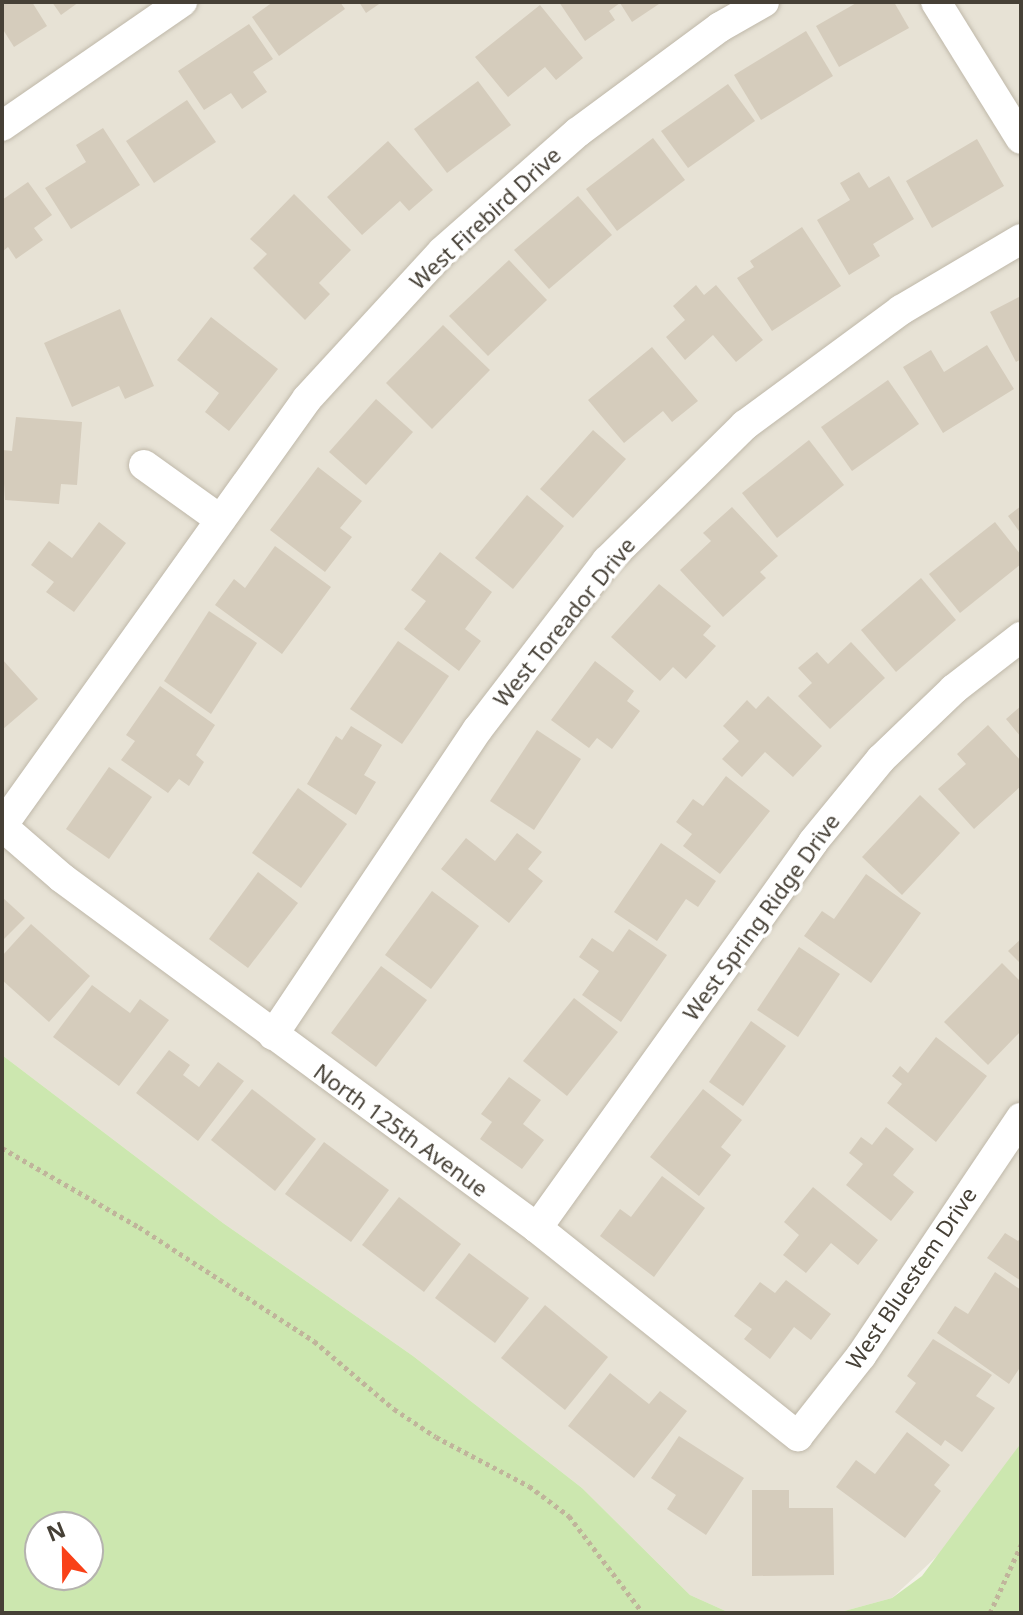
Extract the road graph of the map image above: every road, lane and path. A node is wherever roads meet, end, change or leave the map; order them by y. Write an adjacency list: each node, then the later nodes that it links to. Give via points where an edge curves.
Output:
1 (182, 2): 4 (street)
2 (764, 2): 8 (street, West Firebird Drive, via 720,27 578,132 442,252 307,399)
3 (936, 2): 5 (street)
4 (2, 126)
5 (1021, 139)
6 (1021, 239): 11 (street, West Toreador Drive, via 901,310 745,425 607,561 478,729)
7 (144, 465): 8 (street)
8 (218, 518): 10 (street, West Firebird Drive)
9 (1021, 637): 14 (street, West Spring Ridge Drive, via 954,689 902,739 823,830)
10 (2, 826): 11 (street, North 125th Avenue, via 62,878)
11 (273, 1035): 14 (street, North 125th Avenue)
12 (1021, 1118): 15 (street, West Bluestem Drive, via 861,1356)
13 (2, 1148): 17 (path, via 139,1227 314,1341 436,1437 529,1486 569,1516)
14 (537, 1228): 15 (street, North 125th Avenue)
15 (798, 1436)
16 (1021, 1545): 18 (path)
17 (643, 1613)
18 (990, 1613)

